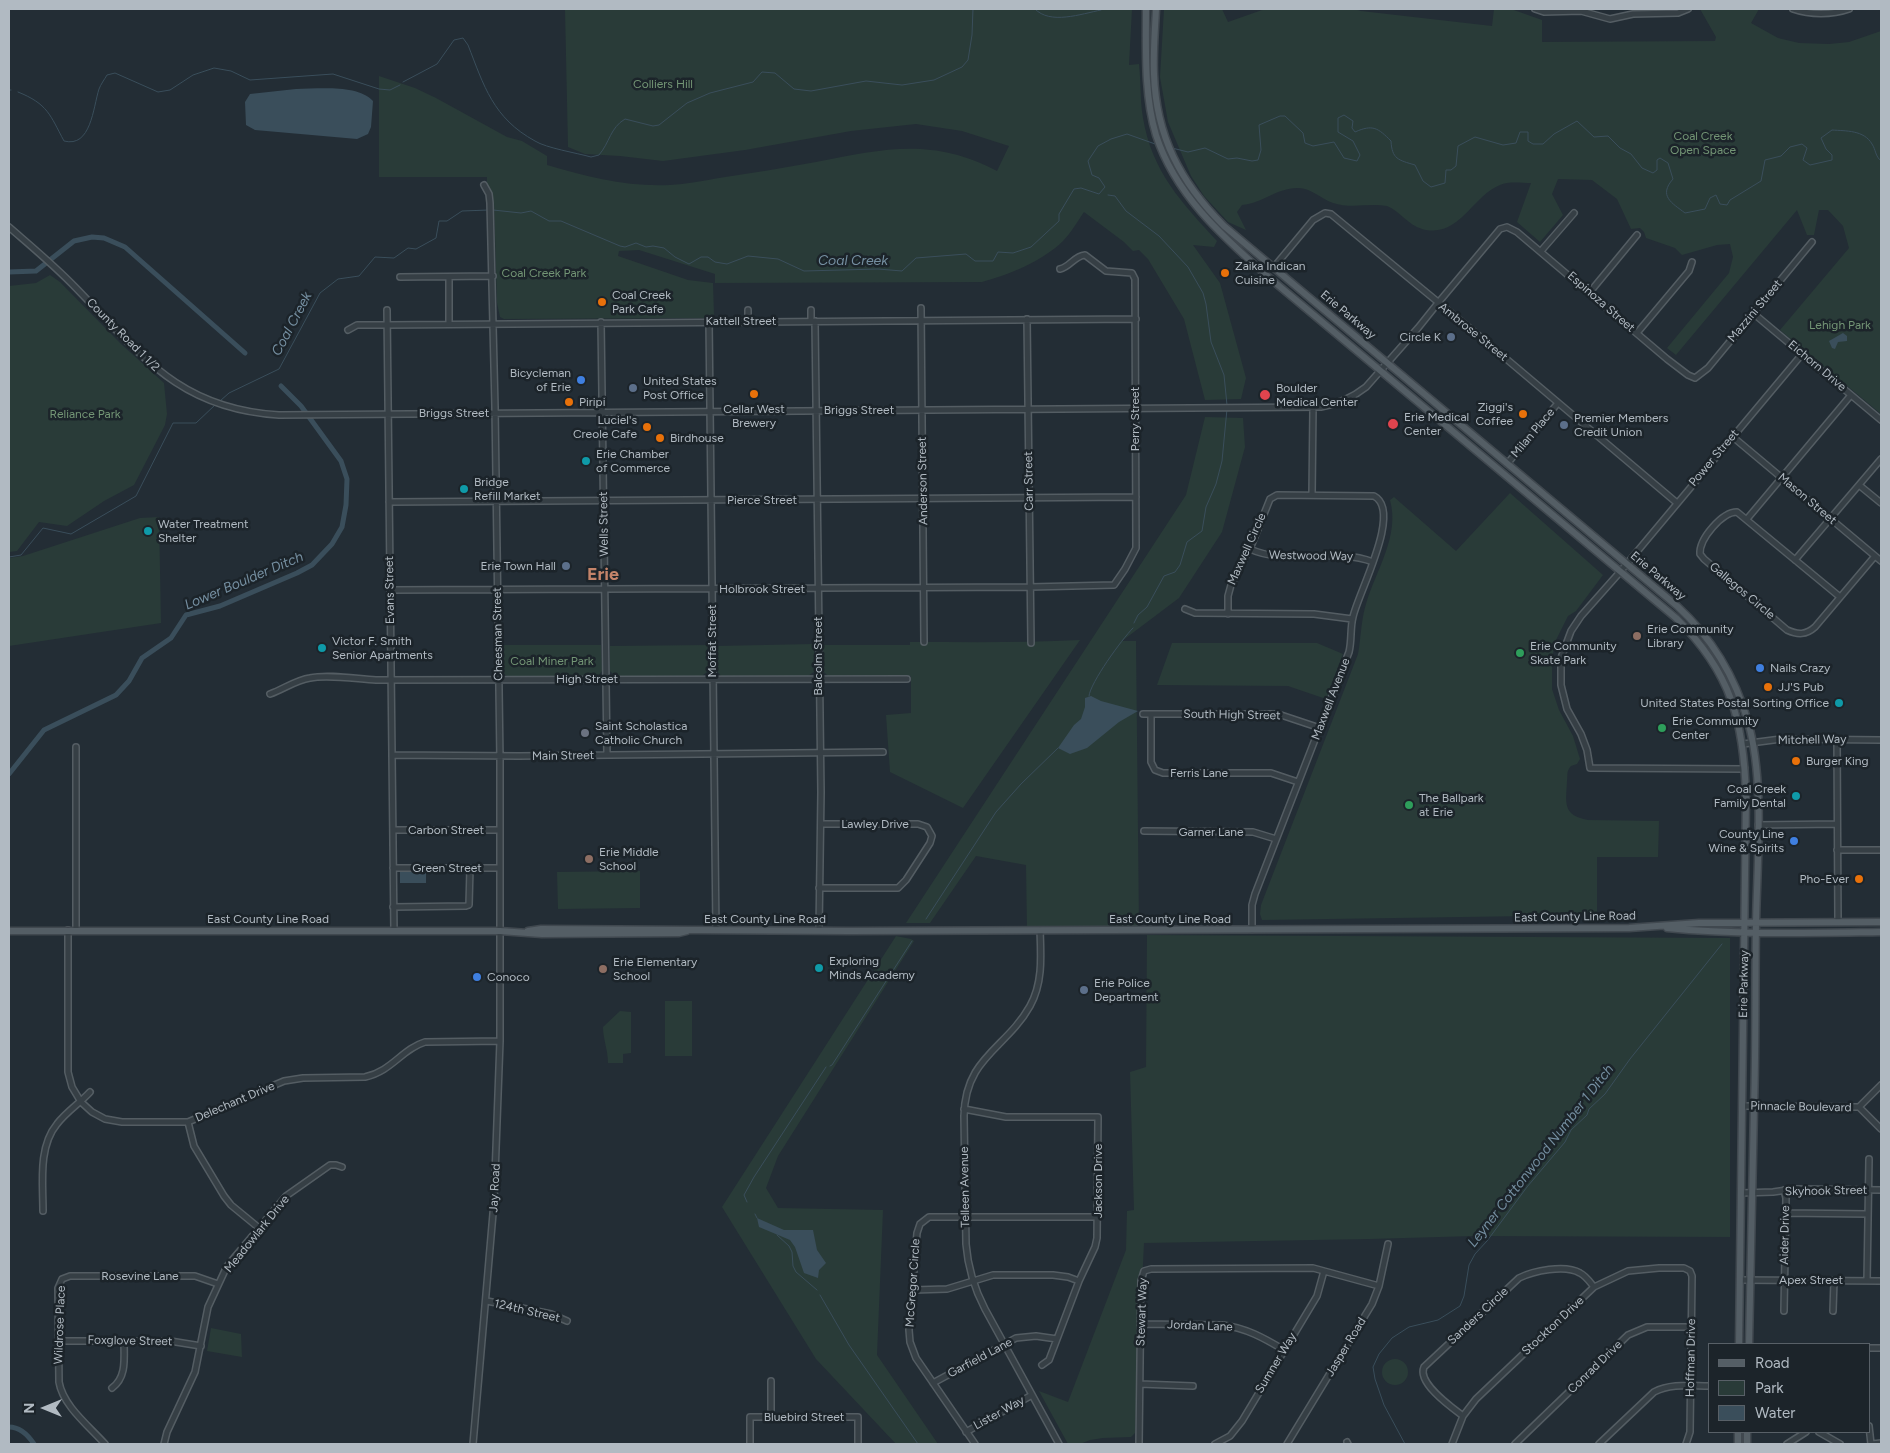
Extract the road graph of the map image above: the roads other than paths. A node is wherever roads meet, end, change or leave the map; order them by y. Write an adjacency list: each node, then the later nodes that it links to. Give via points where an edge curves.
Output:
1 (1146, 9): 8 (main road, Erie Parkway, via 1148,88)
2 (1156, 9): 8 (main road, Erie Parkway)
3 (1535, 9): 7 (street, via 1581,12 1610,18)
4 (1688, 9): 7 (street, via 1678,13)
5 (1793, 9): 6 (street, via 1833,13)
6 (1849, 9)
7 (1655, 11)
8 (1156, 117): 17 (main road, Erie Parkway, via 1191,190 1224,226); 43 (main road, Erie Parkway, via 1156,135 1174,173 1192,202 1220,235)
9 (484, 185): 19 (street, Cheesman Street, via 490,202)
10 (1574, 213): 15 (street)
11 (9, 227): 55 (street, County Road 1 1/2, via 46,258 168,379 226,406 259,413)
12 (1507, 227): 15 (street, Espinoza Street); 23 (street, Briggs Street, via 1500,229)
13 (1637, 235): 22 (street)
14 (1812, 242): 28 (street, Mazzini Street)
15 (1541, 251): 22 (street, Espinoza Street)
16 (1692, 262): 40 (street, via 1689,271)
17 (1274, 267): 23 (street, Ambrose Street, via 1313,220 1325,213 1331,214); 42 (main road, Erie Parkway)
18 (1060, 269): 30 (street, Perry Street, via 1066,268 1078,256 1085,255 1106,271 1132,274 1135,279)
19 (493, 276): 21 (street); 38 (street, Cheesman Street)
20 (400, 277): 21 (street)
21 (449, 277): 37 (street)
22 (1590, 292): 40 (street, Espinoza Street)
23 (1438, 303): 42 (street, Briggs Street); 46 (street, Ambrose Street)
24 (921, 308): 34 (street, Anderson Street)
25 (387, 310): 36 (street, Evans Street)
26 (748, 310): 32 (street)
27 (811, 310): 33 (street, Balcolm Street)
28 (1753, 313): 41 (street, Eichorn Drive); 44 (street, Mazzini Street, via 1708,368)
29 (1027, 319): 30 (street, Kattell Street); 34 (street, Kattell Street); 50 (street, Carr Street)
30 (1136, 319): 47 (street, Perry Street)
31 (709, 321): 32 (street, Kattell Street); 35 (street, Kattell Street); 53 (street, Moffat Street)
32 (748, 321): 33 (street, Kattell Street)
33 (813, 321): 34 (street, Kattell Street); 51 (street, Balcolm Street)
34 (921, 321): 49 (street, Anderson Street)
35 (601, 322): 38 (street, Kattell Street); 52 (street, Wells Street)
36 (387, 324): 37 (street, Kattell Street); 39 (street, Kattell Street, via 357,325); 56 (street, Evans Street)
37 (449, 324): 38 (street, Kattell Street)
38 (494, 324): 54 (street, Cheesman Street)
39 (348, 330)
40 (1637, 333): 44 (street, Espinoza Street)
41 (1803, 354): 45 (street, Eichorn Drive); 58 (street, Power Street)
42 (1388, 363): 43 (street, Briggs Street); 60 (main road, Erie Parkway)
43 (1381, 371): 48 (street, Briggs Street, via 1357,394 1336,404); 83 (main road, Erie Parkway)
44 (1694, 378)
45 (1851, 395): 57 (street, Eichorn Drive); 61 (street)
46 (1558, 403): 60 (street, Milan Place); 72 (street, Ambrose Street)
47 (1135, 408): 48 (street, Briggs Street); 50 (street, Briggs Street); 64 (street, Perry Street)
48 (1313, 408): 63 (street)
49 (922, 410): 50 (street, Briggs Street); 51 (street, Briggs Street); 66 (street, Anderson Street)
50 (1028, 410): 65 (street, Carr Street)
51 (815, 411): 53 (street, Briggs Street); 68 (street, Balcolm Street)
52 (602, 412): 53 (street, Briggs Street); 54 (street, Briggs Street); 69 (street, Wells Street)
53 (710, 412): 67 (street, Moffat Street)
54 (495, 413): 56 (street, Briggs Street); 71 (street, Cheesman Street)
55 (315, 414): 56 (street, Briggs Street)
56 (388, 414): 70 (street, Evans Street)
57 (1881, 420)
58 (1733, 436): 61 (street, Mason Street); 72 (street, Power Street)
59 (1881, 459): 62 (street)
60 (1508, 464): 81 (main road, Erie Parkway)
61 (1782, 477): 74 (street, Mason Street); 75 (street)
62 (1859, 485): 73 (street); 74 (street)
63 (1312, 495): 76 (street, Maxwell Circle, via 1277,495 1270,499); 80 (street, Maxwell Avenue, via 1379,498 1383,505 1383,532)
64 (1136, 497): 65 (street, Pierce Street); 82 (street, Perry Street, via 1135,550)
65 (1029, 498): 66 (street, Pierce Street); 85 (street, Carr Street)
66 (923, 499): 68 (street, Pierce Street); 84 (street, Anderson Street)
67 (711, 500): 68 (street, Pierce Street); 69 (street, Pierce Street); 88 (street, Moffat Street)
68 (816, 500): 86 (street, Balcolm Street)
69 (603, 501): 71 (street, Pierce Street); 87 (street, Wells Street)
70 (389, 502): 71 (street, Pierce Street); 89 (street, Evans Street)
71 (496, 502): 90 (street, Cheesman Street)
72 (1677, 503): 81 (street, Power Street)
73 (1881, 503)
74 (1830, 518): 77 (street, Mason Street); 78 (street)
75 (1747, 519): 78 (street); 91 (street, Gallegos Circle, via 1737,512 1726,514 1701,543 1701,556 1795,633 1810,631)
76 (1250, 549): 80 (street, Westwood Way, via 1268,555 1357,556); 93 (street, Maxwell Circle, via 1230,584)
77 (1876, 556): 79 (street, Mason Street); 91 (street, Gallegos Circle)
78 (1795, 560): 91 (street)
79 (1881, 561)
80 (1373, 562): 94 (street, Maxwell Avenue)
81 (1627, 564): 83 (street, Power Street); 109 (main road, Erie Parkway, via 1688,616 1713,646 1741,698)
82 (1125, 569): 85 (street, Holbrook Street, via 1117,582 1109,586)
83 (1620, 572): 110 (main road, Erie Parkway, via 1676,618 1704,649 1731,699); 118 (street, Power Street, via 1574,625 1561,658 1562,695 1581,734 1590,768)
84 (923, 587): 85 (street, Holbrook Street); 86 (street, Holbrook Street); 95 (street, Anderson Street)
85 (1030, 587): 96 (street, Carr Street)
86 (818, 588): 88 (street, Holbrook Street); 99 (street, Balcolm Street)
87 (604, 589): 88 (street, Holbrook Street); 90 (street, Holbrook Street); 97 (street, Wells Street)
88 (712, 589): 98 (street, Moffat Street)
89 (390, 590): 90 (street, Holbrook Street); 101 (street, Evans Street)
90 (497, 590): 102 (street, Cheesman Street)
91 (1840, 597)
92 (1185, 610): 93 (street)
93 (1228, 614): 94 (street, via 1314,614)
94 (1352, 619): 106 (street, Maxwell Avenue, via 1349,652)
95 (924, 642)
96 (1031, 643)
97 (606, 679): 98 (street, High Street); 102 (street, High Street); 116 (street, Wells Street)
98 (712, 679): 99 (street, High Street); 114 (street, Moffat Street)
99 (819, 679): 100 (street, High Street); 113 (street, Balcolm Street)
100 (907, 679)
101 (392, 680): 102 (street, High Street); 103 (street, High Street, via 310,678); 115 (street, Evans Street)
102 (498, 680): 117 (street, Cheesman Street)
103 (270, 694)
104 (1143, 714): 105 (street, South High Street)
105 (1151, 714): 106 (street, South High Street, via 1278,714); 119 (street, Ferris Lane, via 1151,762 1155,770 1163,773 1271,773)
106 (1320, 728): 119 (street, Maxwell Avenue)
107 (1837, 739): 108 (street, Mitchell Way); 109 (street, Mitchell Way, via 1781,739); 121 (street)
108 (1881, 740)
109 (1753, 743): 110 (street, Mitchell Way); 122 (main road, Erie Parkway)
110 (1743, 744): 118 (main road, Erie Parkway)
111 (76, 747): 140 (street)
112 (883, 752): 113 (street, Main Street)
113 (820, 753): 114 (street, Main Street); 120 (street, Balcolm Street)
114 (713, 754): 116 (street, Main Street); 141 (street, Moffat Street)
115 (392, 755): 117 (street, Main Street); 123 (street, Evans Street)
116 (607, 755): 117 (street, Main Street)
117 (499, 756): 124 (street, Cheesman Street)
118 (1745, 769): 136 (main road, Erie Parkway)
119 (1298, 782): 126 (street, Maxwell Avenue)
120 (821, 824): 132 (street, Balcolm Street); 132 (street, Lawley Drive, via 918,824 927,827 932,836 898,888)
121 (1837, 824): 122 (street); 127 (street)
122 (1758, 825): 137 (main road, Erie Parkway)
123 (393, 830): 124 (street, Carbon Street); 129 (street, Evans Street)
124 (500, 830): 131 (street, Cheesman Street)
125 (1144, 831): 126 (street, Garner Lane, via 1253,832)
126 (1276, 839): 143 (street, Maxwell Avenue, via 1252,904)
127 (1838, 850): 128 (street); 134 (street)
128 (1881, 850)
129 (393, 868): 130 (street, Green Street); 133 (street, Evans Street)
130 (470, 868): 131 (street, Green Street); 133 (street, via 470,902 466,906)
131 (500, 868): 146 (street, Cheesman Street)
132 (819, 888): 147 (street, Balcolm Street)
133 (393, 907): 145 (street, Evans Street)
134 (1838, 922): 135 (main road, East County Line Road); 137 (main road, East County Line Road)
135 (1881, 922)
136 (1744, 923): 137 (main road, East County Line Road); 138 (main road, East County Line Road); 149 (main road, Erie Parkway)
137 (1756, 923): 150 (main road, Erie Parkway)
138 (1651, 927): 143 (main road, East County Line Road); 149 (main road, East County Line Road)
139 (68, 930): 140 (main road, East County Line Road); 144 (main road, East County Line Road); 154 (street, Delechant Drive, via 68,1072)
140 (76, 930): 145 (main road, East County Line Road)
141 (716, 930): 146 (main road, East County Line Road, via 542,934); 147 (main road, East County Line Road)
142 (1040, 930): 143 (main road, East County Line Road); 147 (main road, East County Line Road); 158 (street, Telleen Avenue, via 1040,976 1031,1005 983,1060 970,1084)
143 (1252, 930)
144 (9, 931)
145 (394, 931): 146 (main road, East County Line Road)
146 (500, 931): 151 (street, Jay Road)
147 (819, 931)
148 (1881, 932): 150 (main road, East County Line Road)
149 (1744, 933): 150 (main road, East County Line Road); 155 (main road, Erie Parkway)
150 (1756, 933): 156 (main road, Erie Parkway)
151 (500, 1041): 159 (street, Delechant Drive, via 425,1042 382,1072 365,1077 284,1081); 190 (street, Jay Road)
152 (1881, 1085): 157 (street, Pinnacle Boulevard)
153 (90, 1092): 154 (street)
154 (81, 1102): 159 (street, Delechant Drive, via 92,1112 113,1121); 168 (street, via 57,1123 48,1139 44,1153)
155 (1742, 1106): 156 (street, Pinnacle Boulevard); 166 (main road, Erie Parkway)
156 (1754, 1106): 157 (street, Pinnacle Boulevard); 167 (main road, Erie Parkway)
157 (1859, 1107): 160 (street)
158 (964, 1109): 171 (street, Telleen Avenue); 172 (street, Jackson Drive, via 1006,1117 1098,1117)
159 (188, 1122): 173 (street, via 194,1146 224,1196)
160 (1881, 1129)
161 (1869, 1159): 164 (street)
162 (342, 1167): 173 (street, Meadowlark Drive, via 330,1165 299,1186 286,1196)
163 (1784, 1190): 164 (street, Skyhook Street); 167 (street, Skyhook Street); 169 (street, Aider Drive)
164 (1868, 1190): 165 (street, Skyhook Street); 170 (street)
165 (1881, 1190)
166 (1741, 1193): 167 (street, Skyhook Street); 178 (main road, Erie Parkway)
167 (1752, 1193): 179 (main road, Erie Parkway)
168 (43, 1211)
169 (1786, 1213): 170 (street); 180 (street, Aider Drive)
170 (1868, 1214): 184 (street)
171 (966, 1217): 172 (street, McGregor Circle); 182 (street, Telleen Avenue, via 967,1256); 189 (street, McGregor Circle, via 929,1217 920,1224)
172 (1098, 1217): 183 (street, Jackson Drive, via 1095,1247)
173 (259, 1228): 186 (street, Meadowlark Drive, via 228,1266)
174 (1388, 1244): 187 (street, Jasper Road)
175 (1324, 1271): 187 (street); 194 (street, Stewart Way, via 1313,1268 1144,1271); 203 (street, Sumner Way, via 1317,1296)
176 (1690, 1271): 188 (street, Stockton Drive, via 1684,1268 1635,1270 1620,1273); 195 (street, Hoffman Drive)
177 (62, 1279): 186 (street, Rosevine Lane, via 70,1276 195,1276); 197 (street, Wildrose Place, via 58,1288)
178 (1740, 1280): 179 (street, Apex Street); 199 (main road, Erie Parkway)
179 (1750, 1280): 180 (street, Apex Street); 200 (main road, Erie Parkway)
180 (1785, 1280): 181 (street, Apex Street); 192 (street, Aider Drive)
181 (1834, 1280): 184 (street, Apex Street); 191 (street)
182 (972, 1281): 183 (street, via 993,1275 1036,1275); 189 (street, via 936,1291); 201 (street, Telleen Avenue)
183 (1080, 1281): 196 (street, Jackson Drive)
184 (1867, 1281): 185 (street, Apex Street)
185 (1881, 1281)
186 (218, 1284): 202 (street, Meadowlark Drive, via 208,1307)
187 (1379, 1286): 228 (street, Jasper Road, via 1365,1316)
188 (1594, 1287): 213 (street, Stockton Drive, via 1476,1399); 213 (street, Sanders Circle, via 1583,1274 1571,1270 1546,1270 1518,1278 1424,1367 1425,1380 1447,1405)
189 (912, 1290): 206 (street, McGregor Circle, via 910,1342 916,1358)
190 (487, 1301): 193 (street, 124th Street, via 551,1314); 221 (street, Jay Road)
191 (1833, 1311)
192 (1784, 1312)
193 (567, 1321)
194 (1142, 1324): 203 (street, Jordan Lane, via 1235,1327); 207 (street, Stewart Way)
195 (1691, 1327): 209 (street, Hoffman Drive); 230 (street, Conrad Drive, via 1647,1327 1628,1335)
196 (1057, 1339): 201 (street, Garfield Lane, via 1027,1336); 204 (street, Jackson Drive, via 1049,1360)
197 (58, 1340): 198 (street, Foxglove Street); 219 (street, Wildrose Place, via 61,1393)
198 (124, 1341): 202 (street, Foxglove Street, via 170,1341); 211 (street, via 122,1377)
199 (1739, 1343)
200 (1749, 1343)
201 (1004, 1344): 206 (street, Garfield Lane); 212 (street, Telleen Avenue)
202 (201, 1346): 220 (street, Meadowlark Drive, via 195,1372)
203 (1284, 1350): 227 (street, Sumner Way, via 1242,1420 1230,1436)
204 (1042, 1365)
205 (771, 1380): 214 (street)
206 (933, 1383): 215 (street, McGregor Circle)
207 (1140, 1384): 208 (street); 226 (street, Stewart Way)
208 (1193, 1386)
209 (1690, 1386): 210 (street); 231 (street, via 1671,1386 1654,1392); 232 (street, Hoffman Drive, via 1690,1432)
210 (1708, 1386)
211 (112, 1388)
212 (1032, 1395): 215 (street, Lister Way); 225 (street, Telleen Avenue)
213 (1463, 1416): 229 (street, Stockton Drive)
214 (771, 1417): 222 (street, Bluebird Street, via 750,1417); 223 (street, Bluebird Street, via 858,1417)
215 (966, 1432): 224 (street, McGregor Circle)
216 (1804, 1433): 233 (street)
217 (1821, 1433): 234 (street)
218 (1881, 1443): 235 (street)
219 (105, 1444)
220 (164, 1444)
221 (473, 1444)
222 (750, 1444)
223 (858, 1444)
224 (975, 1444)
225 (1059, 1444)
226 (1139, 1444)
227 (1215, 1444)
228 (1287, 1444)
229 (1452, 1444)
230 (1515, 1444)
231 (1599, 1444)
232 (1686, 1444)
233 (1787, 1444)
234 (1840, 1444)
235 (1872, 1444)

